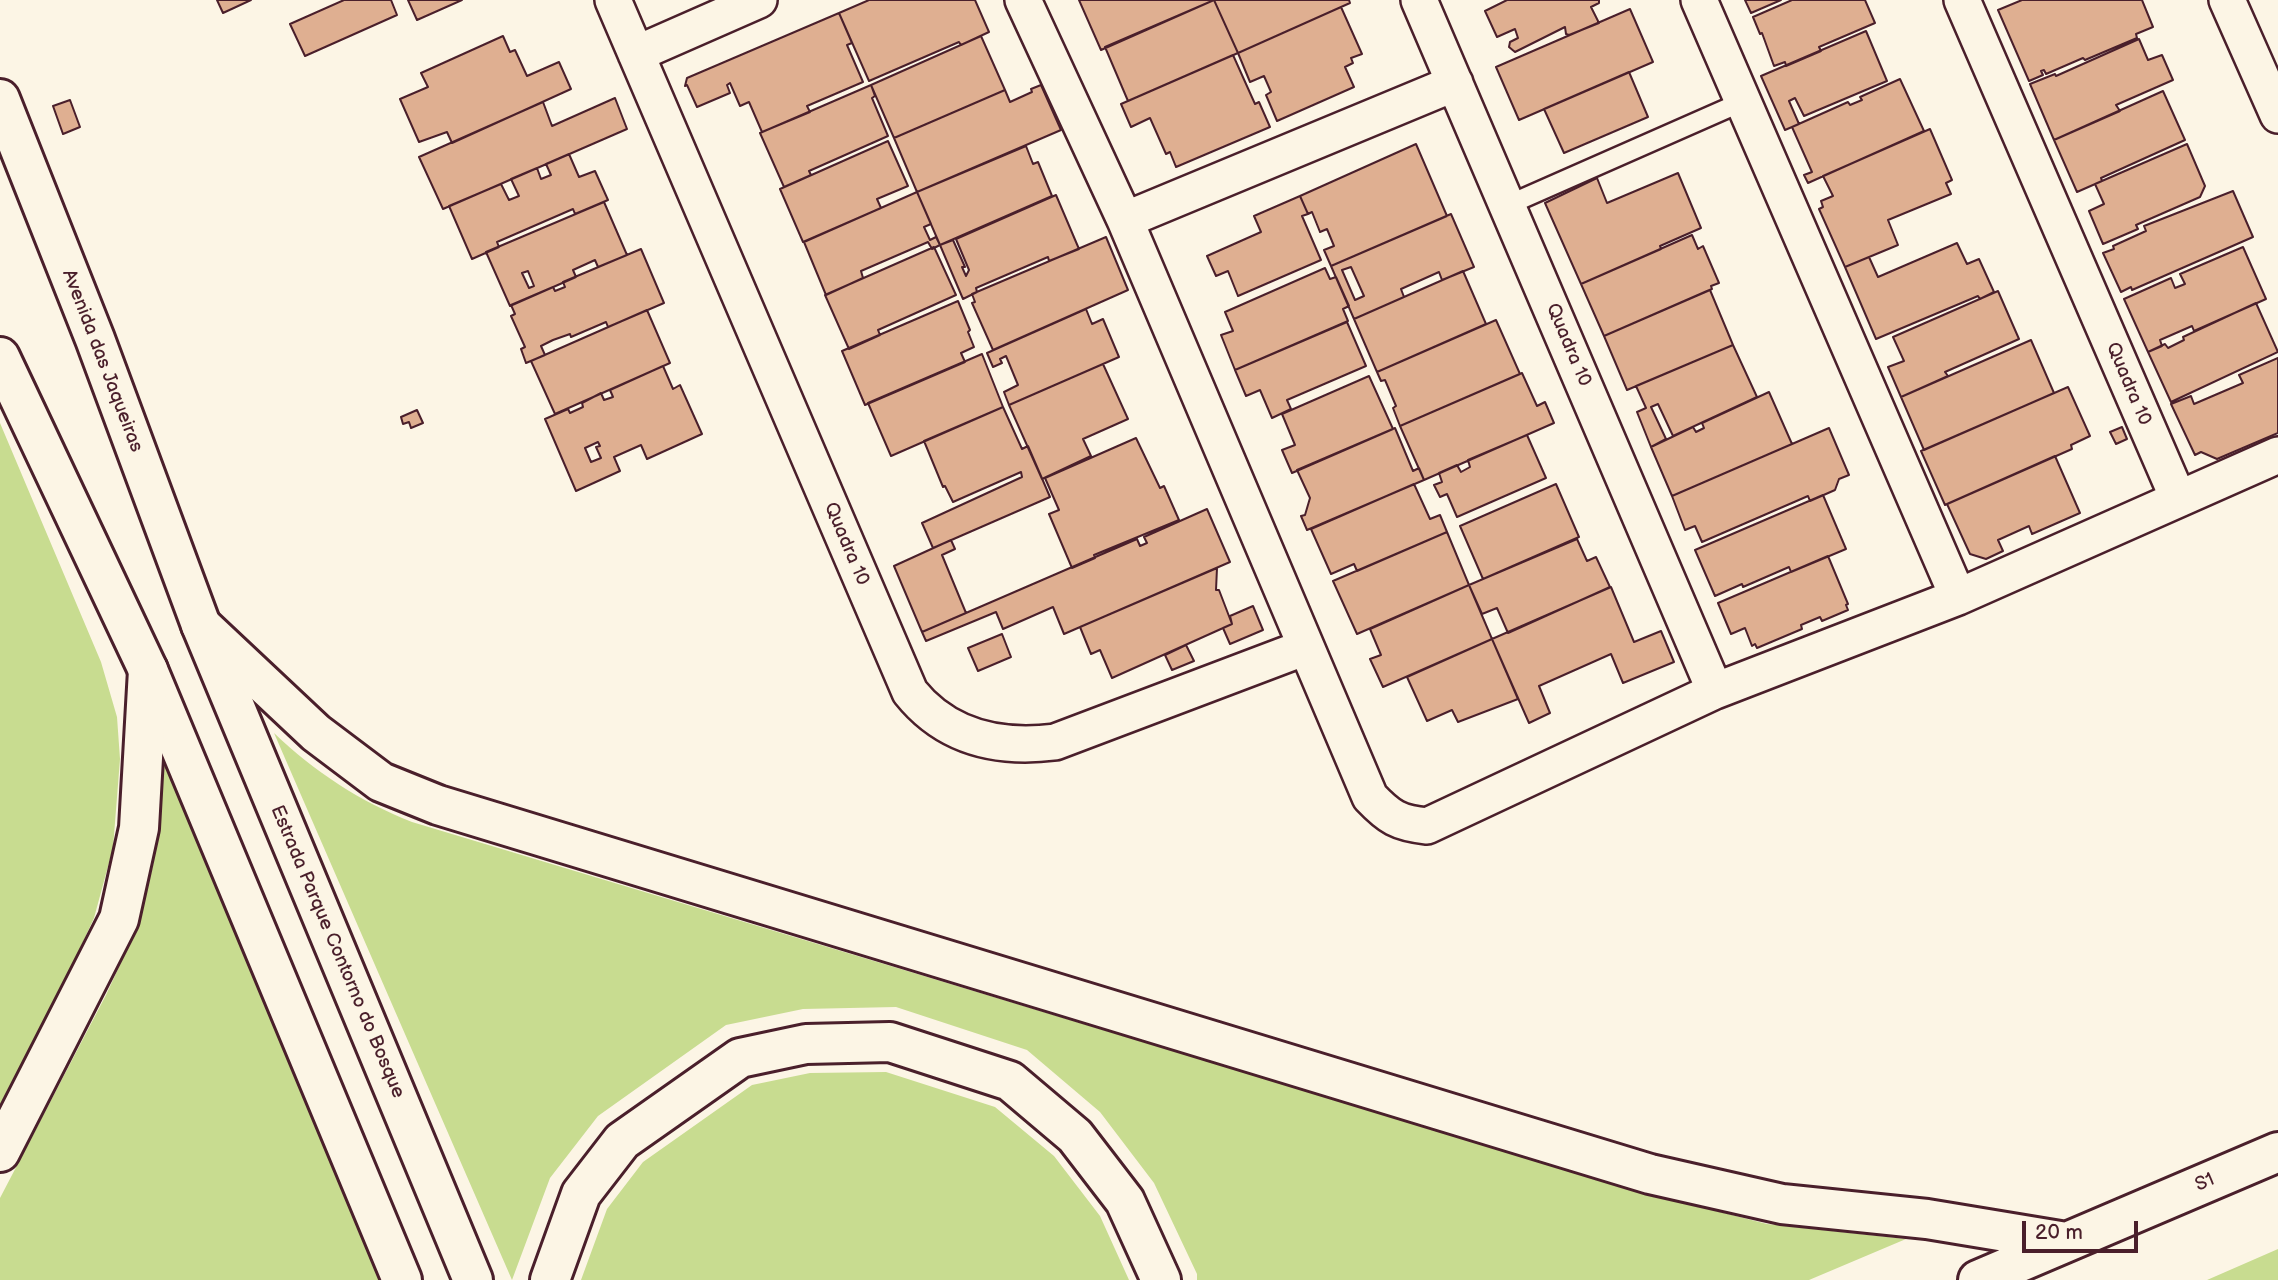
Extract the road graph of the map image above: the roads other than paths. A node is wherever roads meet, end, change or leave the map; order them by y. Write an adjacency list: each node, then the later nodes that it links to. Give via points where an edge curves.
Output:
1 (613, 0): 8 (street, Quadra 10)
2 (759, 0): 8 (street)
3 (1023, 0): 14 (street)
4 (1419, 0): 9 (street, Quadra 10)
5 (1699, 0): 11 (street)
6 (1962, 0): 17 (street, Quadra 10)
7 (2227, 0): 12 (street)
8 (636, 54): 20 (street, Quadra 10, via 910,692 922,708 947,726 995,743 1055,742)
9 (1455, 83): 13 (street, Quadra 10); 14 (street)
10 (0, 99): 19 (main road, Avenida das Jaqueiras, via 96,339)
11 (1744, 101): 13 (lane); 18 (street)
12 (2278, 115)
13 (1508, 205): 22 (street, Quadra 10)
14 (1125, 220): 20 (street)
15 (0, 357): 21 (main road)
16 (2278, 455): 17 (street)
17 (2178, 498): 18 (street)
18 (1958, 597): 22 (street)
19 (201, 625): 25 (main road, via 316,733 381,782 438,805 1650,1174 1783,1205 1927,1219); 27 (main road, Estrada Parque Contorno do Bosque)
20 (1306, 647): 22 (street, via 1370,797 1387,815 1407,824 1427,826)
21 (148, 670): 23 (main road, via 139,828 118,919); 26 (main road)
22 (1715, 691)
23 (0, 1152)
24 (2278, 1152): 25 (main road, S1)
25 (2066, 1242): 30 (main road, S1)
26 (402, 1280)
27 (473, 1280)
28 (550, 1280): 29 (main road, via 581,1194 622,1140 740,1058 806,1044 890,1042 1010,1081 1075,1136 1125,1201)
29 (1161, 1280)
30 (1978, 1280)

